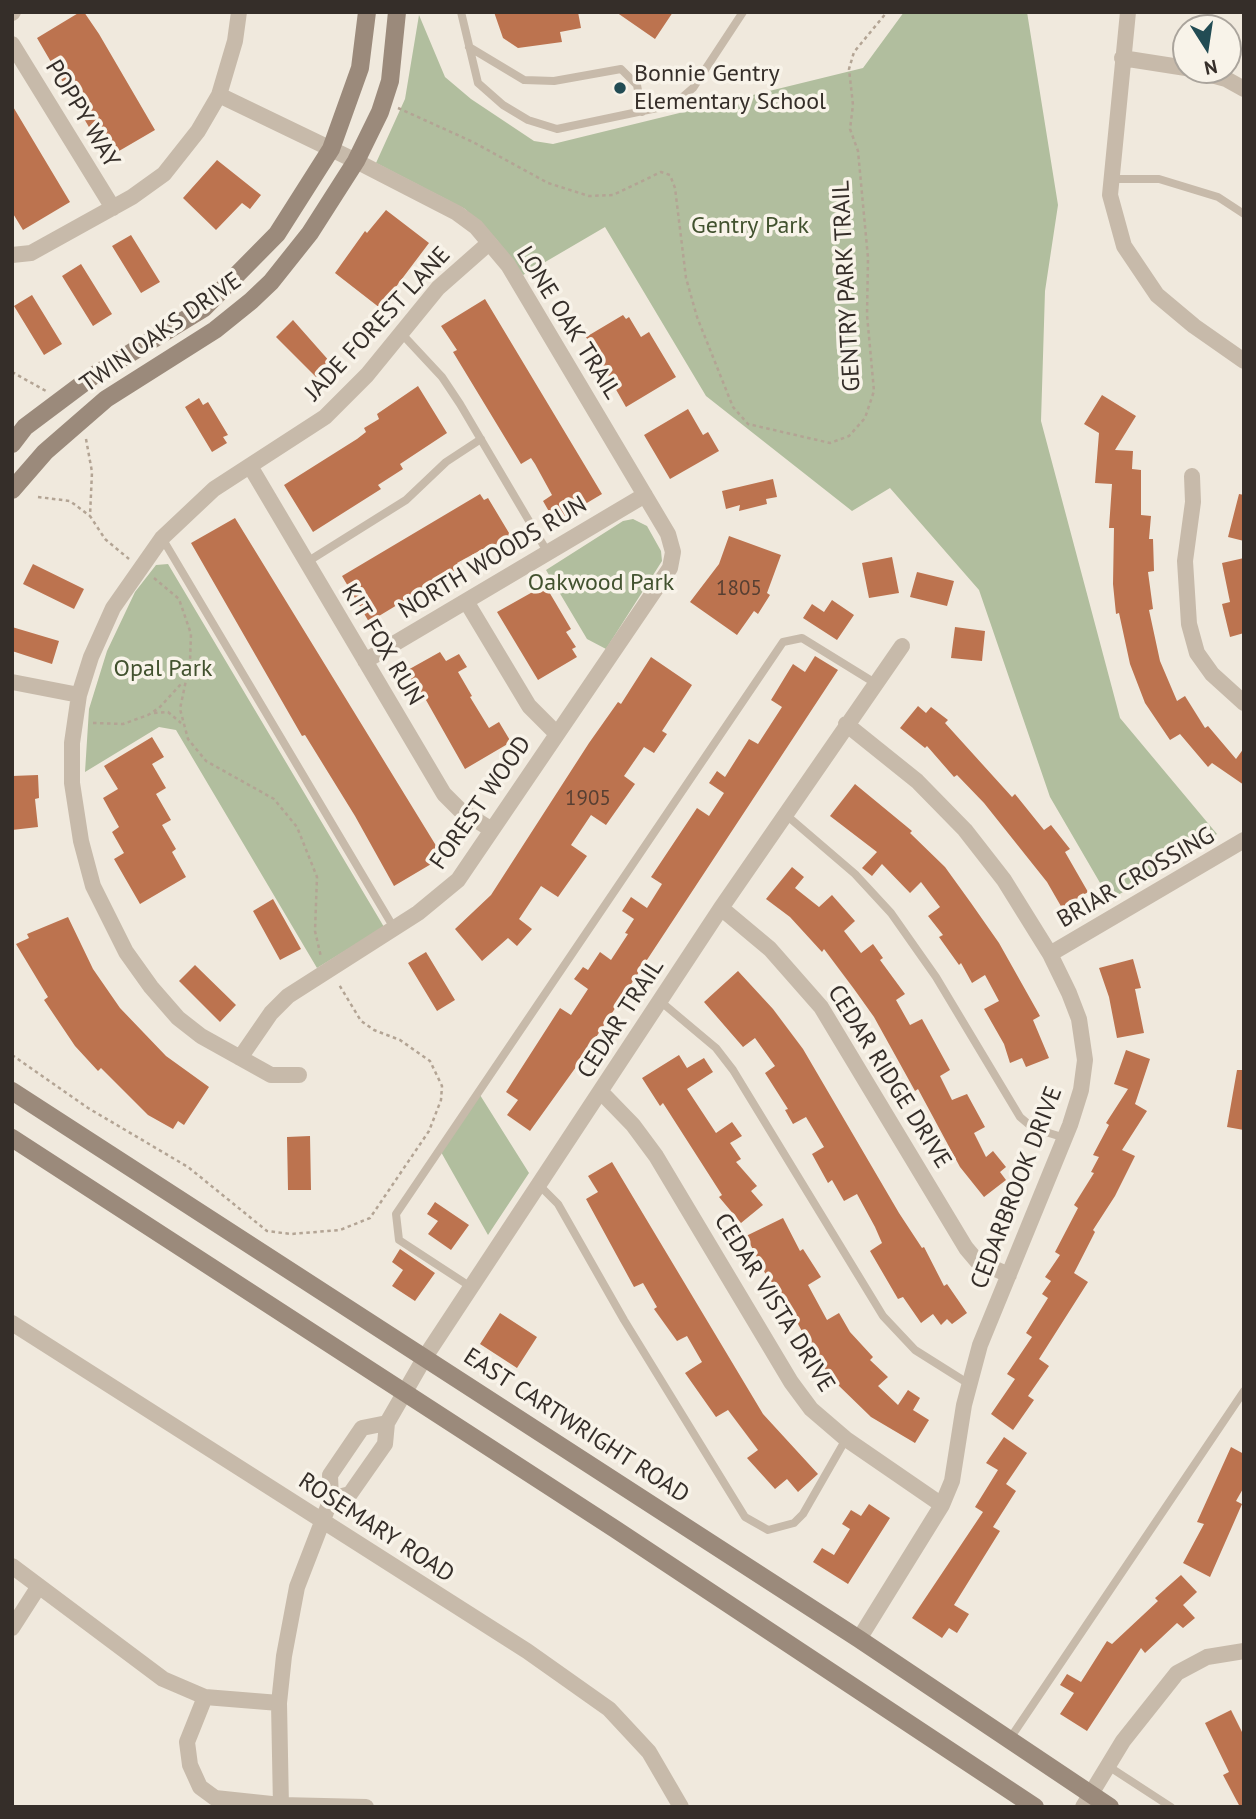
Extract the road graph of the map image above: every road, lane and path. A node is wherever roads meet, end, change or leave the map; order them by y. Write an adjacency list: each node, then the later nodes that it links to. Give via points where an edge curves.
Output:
1 (239, 12): 12 (street)
2 (367, 12): 15 (main road, TWIN OAKS DRIVE, via 360,68)
3 (397, 12): 16 (main road, TWIN OAKS DRIVE, via 390,81)
4 (461, 12): 9 (lane)
5 (743, 12): 14 (lane, via 693,88 679,100)
6 (887, 12): 13 (path, GENTRY PARK TRAIL, via 854,52 849,69 850,129 858,151 868,258 866,307 874,391 865,418 849,436 830,443 748,424 733,407 686,278 670,175 661,172 613,195 589,196 548,183)
7 (1128, 12): 10 (street)
8 (12, 44): 18 (street, POPPY WAY)
9 (469, 47): 14 (lane, via 524,80 554,81 621,69 637,85); 14 (lane, via 478,83 528,120 557,129)
10 (1122, 58): 11 (street); 17 (street)
11 (1172, 66)
12 (219, 96): 15 (street, LONE OAK TRAIL); 18 (street, via 164,174)
13 (391, 105)
14 (642, 111)
15 (331, 149): 16 (street, LONE OAK TRAIL); 25 (main road, TWIN OAKS DRIVE, via 277,234 204,308)
16 (356, 160): 20 (street, LONE OAK TRAIL, via 457,213); 26 (main road, TWIN OAKS DRIVE, via 310,233 271,282 215,330 106,399)
17 (1111, 179): 19 (lane, via 1159,179 1218,197); 23 (street, via 1110,195 1124,246 1157,295)
18 (113, 208): 21 (street, via 31,253)
19 (1244, 214)
20 (489, 243): 22 (street, JADE FOREST LANE, via 438,288); 32 (street, LONE OAK TRAIL, via 508,265)
21 (15, 255)
22 (401, 332): 27 (lane, via 442,377); 29 (street, JADE FOREST LANE, via 325,417)
23 (1244, 361)
24 (12, 372): 25 (path, via 35,383)
25 (56, 404): 28 (main road, TWIN OAKS DRIVE, via 25,427)
26 (75, 426): 31 (main road, TWIN OAKS DRIVE); 34 (path, via 89,446)
27 (481, 439): 37 (lane); 39 (lane, via 446,462 406,500)
28 (12, 444)
29 (250, 466): 35 (street, JADE FOREST LANE, via 214,489); 39 (street, KIT FOX RUN)
30 (1192, 476): 48 (street, via 1185,561 1189,624 1197,653)
31 (12, 490)
32 (645, 495): 36 (street, LONE OAK TRAIL); 37 (street, NORTH WOODS RUN)
33 (38, 497): 34 (path, via 70,501)
34 (90, 516): 38 (path, via 105,539)
35 (162, 538): 47 (street, JADE FOREST LANE, via 113,608); 58 (lane)
36 (673, 552): 53 (street, FOREST WOOD, via 670,568)
37 (548, 553): 41 (street, NORTH WOODS RUN)
38 (131, 560)
39 (306, 562): 43 (street, KIT FOX RUN)
40 (149, 574): 44 (path, via 178,599 187,618 191,646)
41 (466, 601): 43 (street, NORTH WOODS RUN); 53 (street, via 528,706)
42 (902, 646): 46 (street, CEDAR TRAIL)
43 (365, 661): 55 (street, KIT FOX RUN, via 444,794)
44 (183, 681): 49 (path); 52 (path)
45 (12, 682): 47 (street)
46 (874, 683): 51 (street, CEDAR TRAIL); 72 (lane, via 802,638 783,642 396,1214 399,1240)
47 (79, 695): 64 (street, JADE FOREST LANE, via 72,743 74,795 93,886 109,922 151,987 178,1018)
48 (1244, 703)
49 (148, 715): 50 (path, via 123,724); 52 (path, via 168,712)
50 (93, 723)
51 (846, 724): 54 (street, CEDAR TRAIL); 59 (street, CEDARBROOK DRIVE, via 917,781 965,830 1004,880)
52 (183, 726): 60 (path, via 206,761 274,799 297,827 317,877 316,942)
53 (557, 734): 55 (street, FOREST WOOD)
54 (785, 814): 57 (street, CEDAR TRAIL); 69 (lane, via 855,874 891,914 936,977 1020,1117 1032,1128)
55 (492, 830): 58 (street, FOREST WOOD, via 458,880)
56 (1244, 840): 59 (street, BRIAR CROSSING)
57 (721, 908): 62 (street, CEDAR TRAIL); 71 (street, CEDAR RIDGE DRIVE, via 770,949 821,1007 967,1248 977,1261)
58 (394, 928): 64 (street, FOREST WOOD, via 288,996)
59 (1050, 954): 69 (street, CEDARBROOK DRIVE, via 1079,1019 1085,1060 1081,1090)
60 (326, 963)
61 (336, 980): 63 (path, via 361,1021 430,1061 442,1086 429,1131 370,1218 340,1230 267,1231 188,1167 88,1108)
62 (660, 1001): 67 (street, CEDAR TRAIL); 75 (lane, via 716,1048 733,1070 883,1316 915,1350)
63 (12, 1055)
64 (240, 1058): 65 (street, JADE FOREST LANE, via 271,1075)
65 (299, 1075)
66 (12, 1091): 74 (main road, EAST CARTWRIGHT ROAD)
67 (601, 1092): 70 (street, CEDAR TRAIL); 79 (street, CEDAR VISTA DRIVE, via 656,1156 791,1382 811,1409)
68 (12, 1138): 77 (main road)
69 (1065, 1138): 71 (street, CEDARBROOK DRIVE)
70 (538, 1184): 72 (street, CEDAR TRAIL); 79 (lane, via 558,1204 745,1517 768,1530 794,1523)
71 (1009, 1275): 75 (street, CEDARBROOK DRIVE)
72 (471, 1287): 74 (street, CEDAR TRAIL)
73 (12, 1323): 82 (street, ROSEMARY ROAD)
74 (425, 1357): 77 (street, CEDAR TRAIL); 86 (main road, EAST CARTWRIGHT ROAD)
75 (969, 1384): 81 (street, CEDARBROOK DRIVE, via 957,1459)
76 (1244, 1391): 90 (lane)
77 (405, 1393): 78 (street, CEDAR TRAIL); 96 (main road)
78 (387, 1423): 80 (street, CEDAR TRAIL, via 385,1444 350,1494); 80 (street, via 362,1428 330,1475)
79 (846, 1439): 81 (street, CEDAR VISTA DRIVE)
80 (331, 1499): 82 (street)
81 (942, 1505): 86 (street, CEDARBROOK DRIVE)
82 (322, 1520): 89 (street, via 297,1587); 95 (street, ROSEMARY ROAD, via 609,1709 649,1752)
83 (12, 1566): 84 (street)
84 (39, 1586): 85 (street); 88 (street, via 163,1679)
85 (12, 1628)
86 (859, 1639): 90 (main road, EAST CARTWRIGHT ROAD)
87 (1244, 1650): 91 (street, via 1208,1657 1177,1672)
88 (205, 1697): 89 (street); 93 (street, via 187,1742 190,1765 200,1787 215,1798)
89 (279, 1703): 93 (street)
90 (1009, 1740): 92 (main road, EAST CARTWRIGHT ROAD)
91 (1108, 1766): 92 (street); 98 (lane)
92 (1087, 1801): 97 (main road, EAST CARTWRIGHT ROAD)
93 (281, 1806): 94 (street)
94 (366, 1807)
95 (681, 1807)
96 (1035, 1807)
97 (1110, 1807)
98 (1171, 1807)

